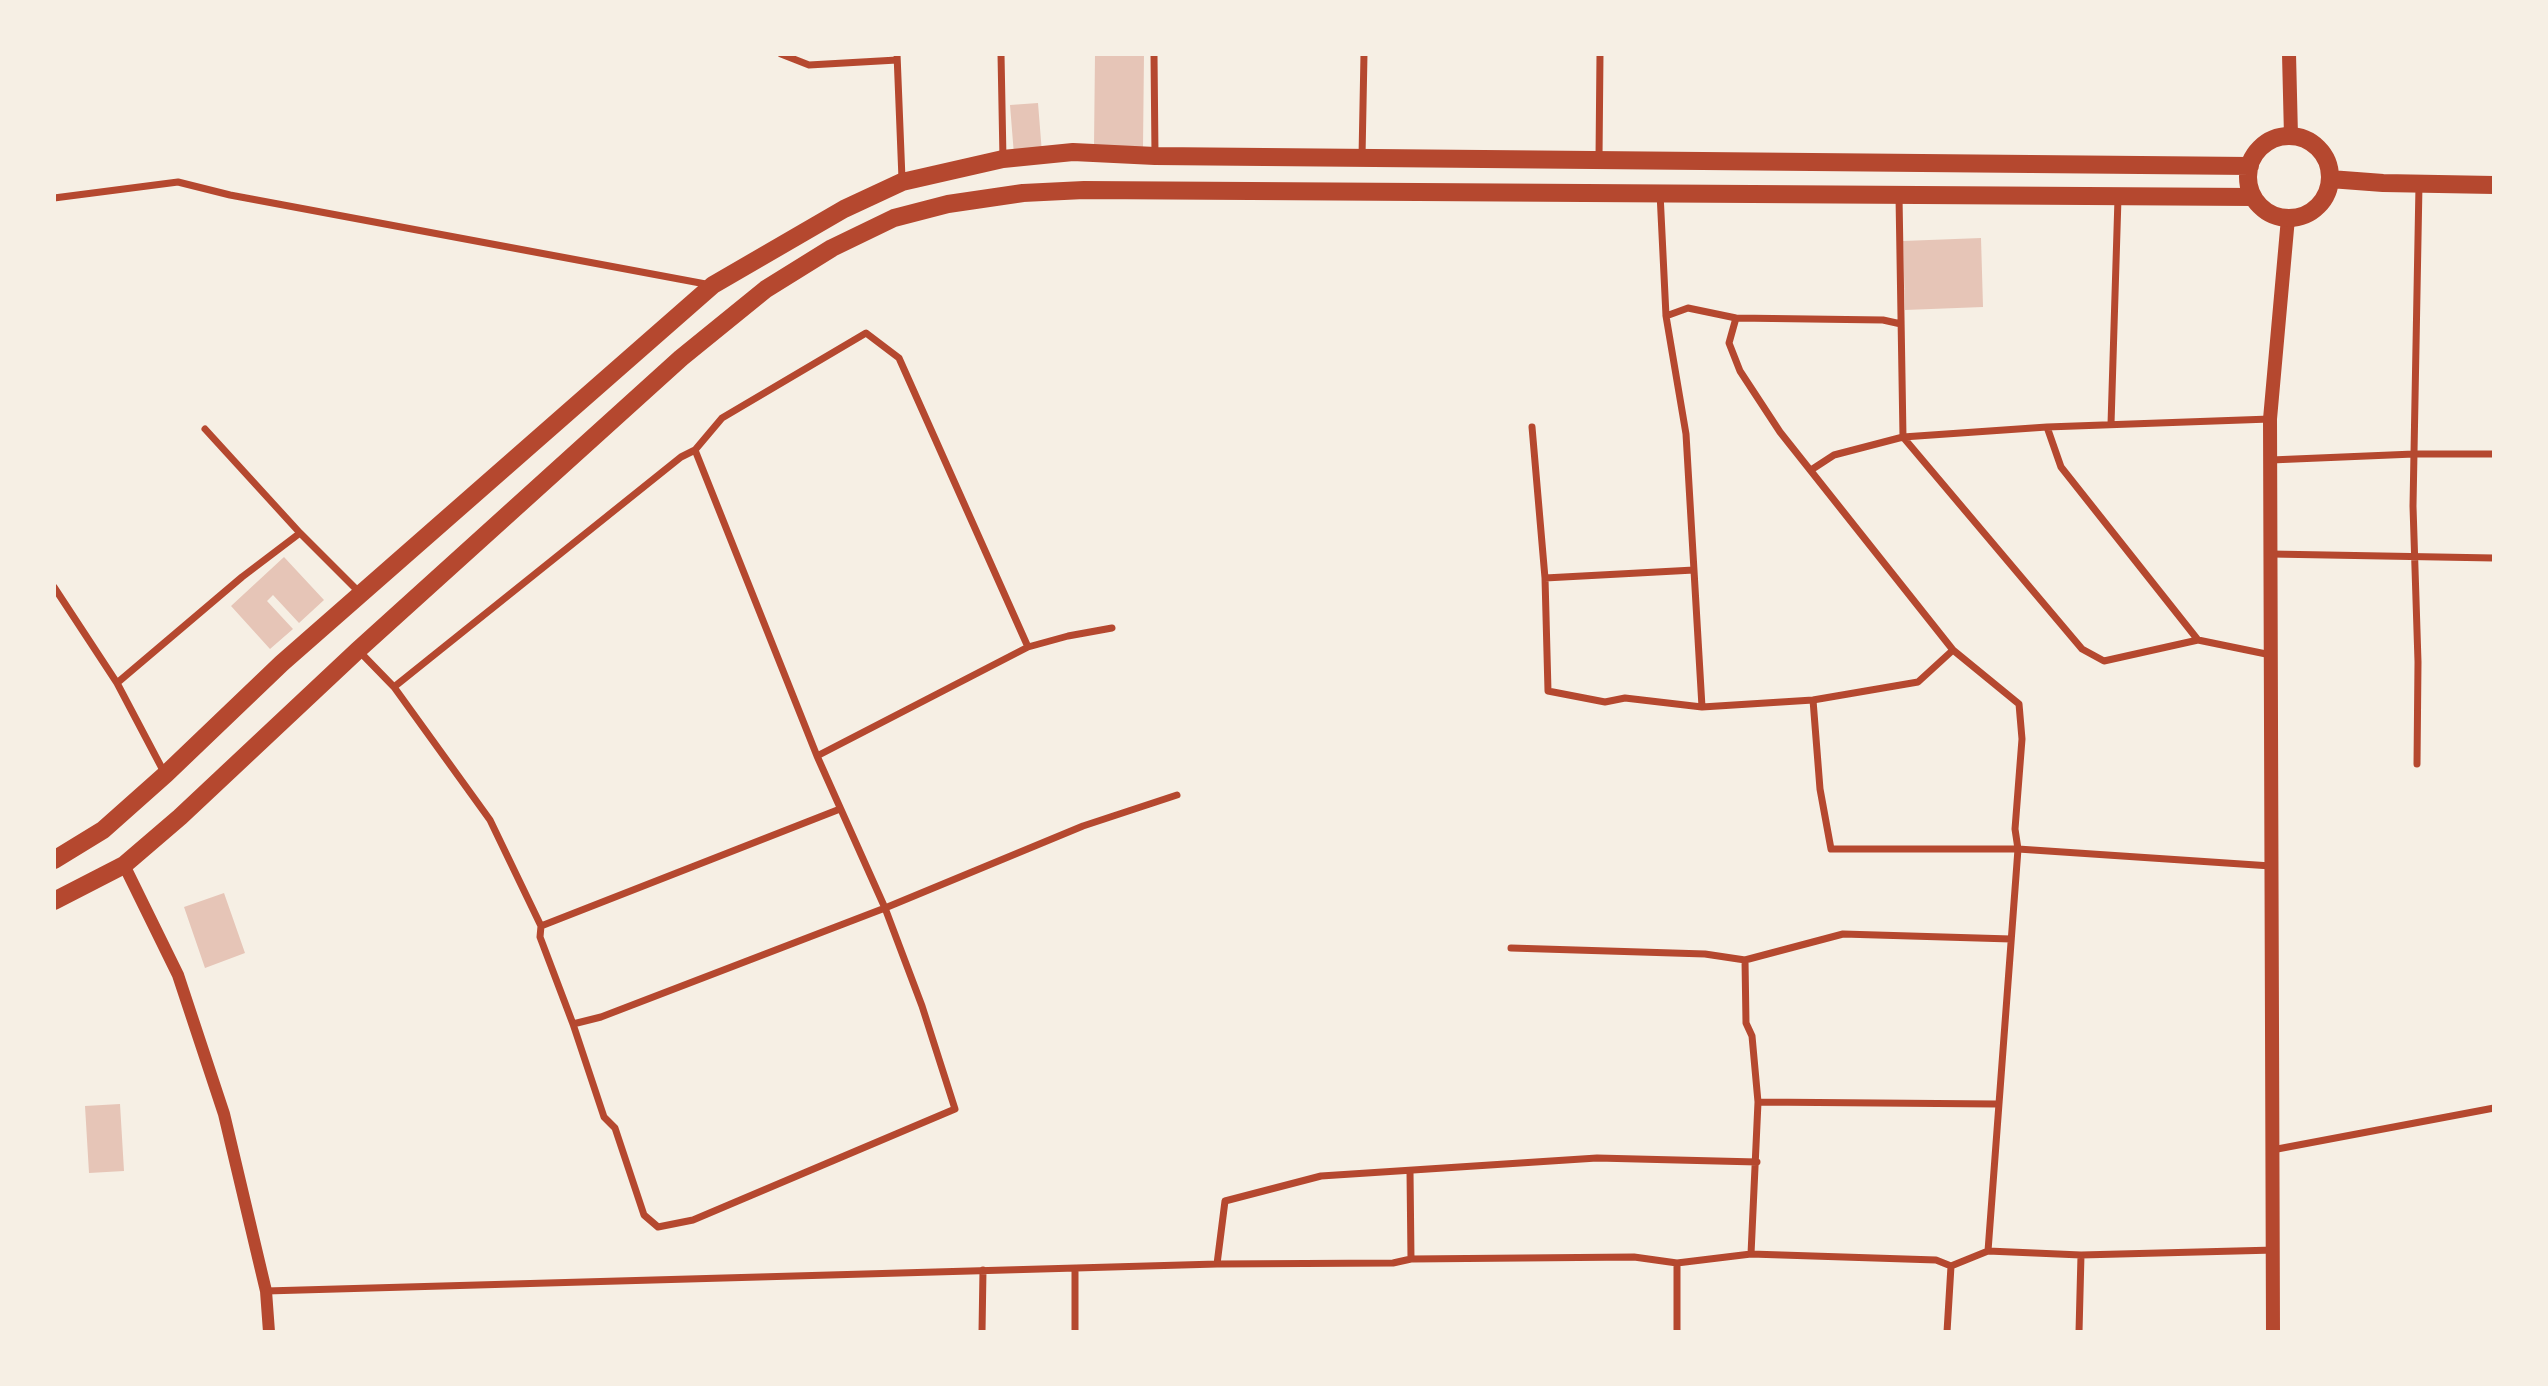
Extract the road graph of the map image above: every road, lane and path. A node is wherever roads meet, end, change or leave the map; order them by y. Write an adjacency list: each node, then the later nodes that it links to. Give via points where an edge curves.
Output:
1 (781, 54): 7 (street, via 808,65)
2 (1001, 54): 11 (street)
3 (1154, 54): 9 (street)
4 (1364, 54): 10 (street)
5 (1600, 54): 12 (street)
6 (2288, 54): 8 (main road)
7 (897, 57): 15 (street)
8 (2291, 136): 13 (main road, via 2261,148); 14 (main road, via 2319,149)
9 (1155, 156): 10 (main road); 11 (main road, via 1073,152)
10 (1362, 157): 12 (main road)
11 (1003, 159): 15 (main road)
12 (1599, 159): 13 (main road)
13 (2250, 166): 21 (main road)
14 (2330, 178): 16 (main road); 23 (main road, via 2317,207)
15 (902, 182): 24 (main road, via 844,209)
16 (2419, 184): 17 (main road); 35 (street)
17 (2494, 185)
18 (1660, 192): 19 (main road); 25 (street); 50 (main road, via 1023,192 894,218 832,248 755,298 681,358)
19 (1899, 195): 20 (main road); 27 (street)
20 (2118, 195): 21 (main road); 29 (street)
21 (2253, 197): 23 (main road, via 2267,212)
22 (54, 198): 24 (street, via 178,181 230,195)
23 (2288, 218): 28 (main road)
24 (713, 285): 46 (main road)
25 (1667, 316): 26 (street, via 1688,308); 43 (street, via 1686,434)
26 (1736, 318): 27 (street); 38 (street, via 1729,343 1740,371)
27 (1901, 324): 33 (street)
28 (2270, 419): 29 (street); 37 (main road)
29 (2111, 424): 31 (street)
30 (1532, 427): 44 (street)
31 (2047, 427): 33 (street); 48 (street, via 2061,467)
32 (205, 429): 39 (street)
33 (1903, 437): 38 (street, via 1834,455); 48 (street, via 2082,649 2104,661)
34 (695, 450): 49 (street, via 722,418 866,332 899,358); 54 (street); 57 (street)
35 (2414, 454): 36 (street); 37 (street); 41 (street)
36 (2494, 454)
37 (2270, 460): 40 (main road)
38 (1811, 470): 51 (street)
39 (300, 533): 46 (street); 53 (street, via 242,576)
40 (2270, 554): 41 (street); 52 (main road)
41 (2414, 556): 42 (street); 58 (street)
42 (2494, 558)
43 (1694, 570): 44 (street); 56 (street)
44 (1545, 579): 56 (street, via 1548,691 1605,702 1625,698)
45 (54, 587): 53 (street)
46 (361, 593): 59 (main road)
47 (1112, 628): 49 (street)
48 (2198, 640): 52 (street)
49 (1028, 647): 57 (street)
50 (358, 650): 54 (street); 64 (main road)
51 (1953, 650): 55 (street, via 1918,682); 62 (street, via 2019,704)
52 (2271, 655): 65 (main road)
53 (117, 683): 59 (street)
54 (394, 687): 68 (street, via 490,820)
55 (1814, 699): 56 (street); 62 (street, via 1820,789 1831,849)
56 (1702, 707)
57 (817, 756): 61 (street)
58 (2417, 764)
59 (166, 774): 63 (main road, via 103,830)
60 (1177, 795): 67 (street, via 1083,825)
61 (840, 809): 67 (street); 68 (street)
62 (2018, 849): 65 (street); 69 (street)
63 (54, 860)
64 (124, 864): 66 (main road); 89 (street, via 178,975 224,1114)
65 (2271, 866): 76 (main road)
66 (54, 901)
67 (886, 908): 72 (street); 72 (street, via 955,1109 693,1220 658,1227 644,1215)
68 (541, 926): 72 (street, via 540,937)
69 (2011, 939): 71 (street, via 1843,934); 74 (street)
70 (1511, 948): 71 (street, via 1705,954)
71 (1745, 960): 73 (street, via 1746,1023 1752,1036)
72 (573, 1024)
73 (1758, 1102): 74 (street); 77 (street)
74 (1997, 1104): 79 (street)
75 (2494, 1108): 76 (street)
76 (2272, 1150): 80 (main road)
77 (1757, 1162): 78 (street, via 1597,1158); 81 (street)
78 (1410, 1171): 83 (street); 85 (street, via 1321,1176 1225,1201)
79 (1988, 1251): 82 (street); 86 (street)
80 (2274, 1251): 82 (street); 96 (main road)
81 (1751, 1254): 84 (street); 86 (street, via 1936,1260)
82 (2081, 1255): 95 (street)
83 (1411, 1259): 84 (street, via 1634,1257); 85 (street, via 1393,1263)
84 (1677, 1263): 93 (street)
85 (1217, 1264): 87 (street)
86 (1951, 1266): 94 (street)
87 (1075, 1269): 88 (street); 92 (street)
88 (983, 1270): 89 (street); 91 (street)
89 (266, 1291): 90 (street)
90 (269, 1332)
91 (982, 1332)
92 (1075, 1332)
93 (1677, 1332)
94 (1947, 1332)
95 (2080, 1332)
96 (2273, 1332)

